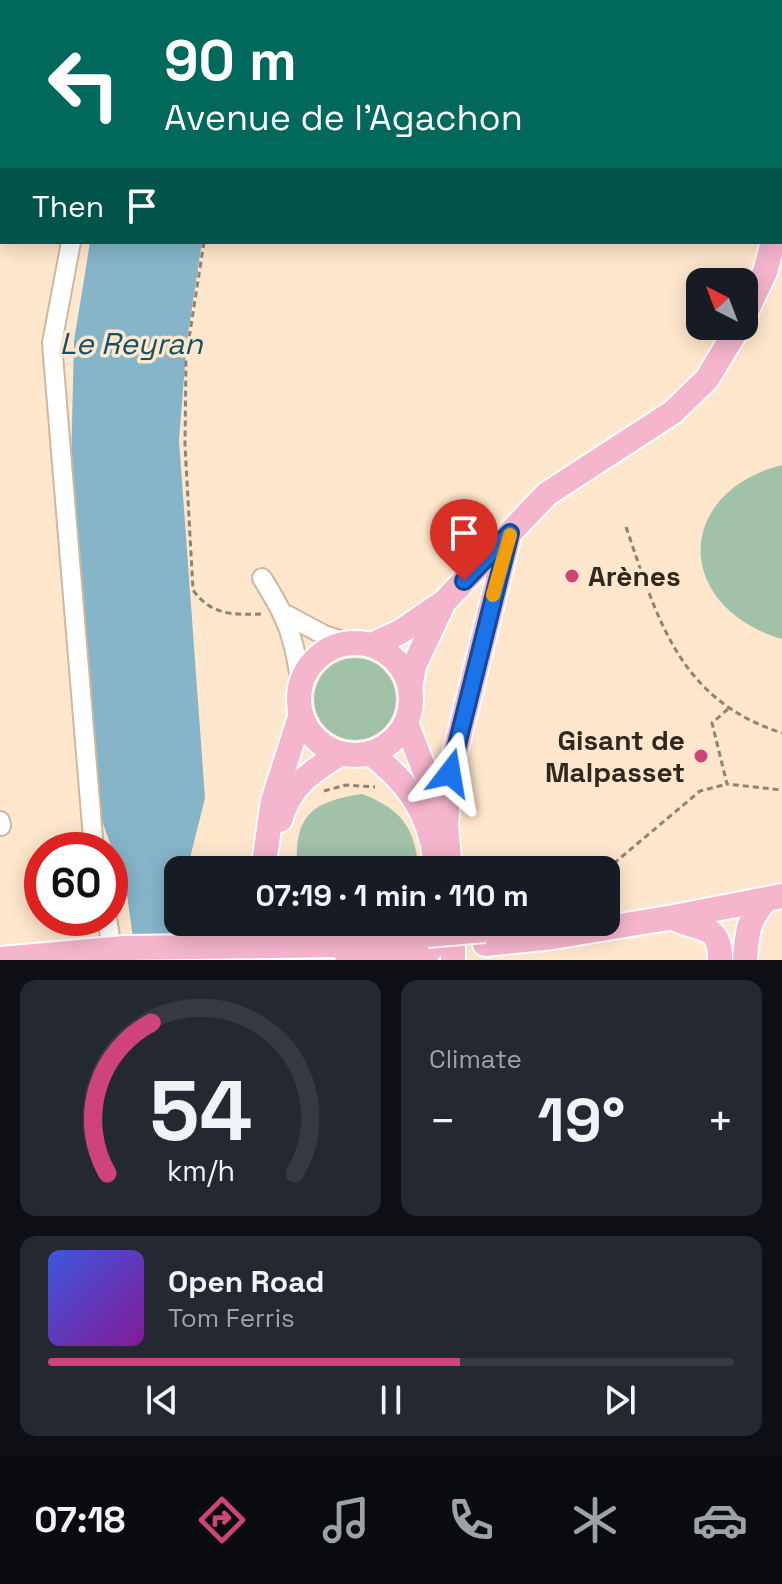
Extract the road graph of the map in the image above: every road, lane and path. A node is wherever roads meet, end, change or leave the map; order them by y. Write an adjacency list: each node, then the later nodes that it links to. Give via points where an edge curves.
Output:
1 (71, 244): 27 (lane, via 52,343)
2 (204, 244): 12 (path, via 186,358 193,590 204,605 226,613)
3 (756, 244): 5 (main road)
4 (772, 244): 6 (main road)
5 (751, 268)
6 (758, 287)
7 (731, 340): 9 (main road, via 707,379 673,412 547,494)
8 (626, 527): 16 (path, via 674,648)
9 (510, 533): 11 (main road); 26 (main road, via 450,773)
10 (262, 578): 12 (lane)
11 (444, 602): 13 (main road, via 400,632); 15 (main road, via 414,666)
12 (285, 614): 13 (lane, via 324,635); 14 (lane)
13 (360, 644): 14 (main road, via 336,646 313,662); 15 (main road, via 385,651 397,661)
14 (301, 686): 17 (main road)
15 (410, 688): 18 (main road)
16 (728, 709): 19 (path); 22 (path, via 712,723)
17 (301, 714): 20 (main road, via 316,739); 28 (main road, via 273,801)
18 (406, 723): 21 (main road, via 391,742); 26 (main road)
19 (782, 733)
20 (341, 753): 21 (main road); 29 (main road, via 307,774 288,800)
21 (370, 753): 30 (main road, via 416,797)
22 (727, 784): 23 (path); 32 (path, via 700,791)
23 (782, 790)
24 (385, 792): 25 (path, via 346,785)
25 (319, 793)
26 (446, 825): 31 (main road)
27 (93, 832)
28 (265, 856)
29 (276, 856)
30 (435, 856)
31 (449, 856)
32 (620, 858)
33 (777, 893): 34 (main road); 35 (main road); 50 (main road, via 752,916)
34 (620, 913)
35 (674, 917): 42 (main road, via 553,937); 49 (main road, via 711,932 720,945)
36 (114, 936): 45 (lane)
37 (221, 936): 44 (main road)
38 (356, 936): 41 (main road)
39 (453, 936): 48 (main road)
40 (490, 936): 42 (main road)
41 (379, 937): 43 (main road); 44 (main road, via 347,945)
42 (485, 937): 43 (main road, bridge)
43 (436, 942): 47 (main road, via 404,954)
44 (206, 945): 45 (main road)
45 (119, 948): 46 (main road)
46 (0, 959)
47 (253, 960)
48 (453, 960)
49 (720, 960)
50 (745, 960)

